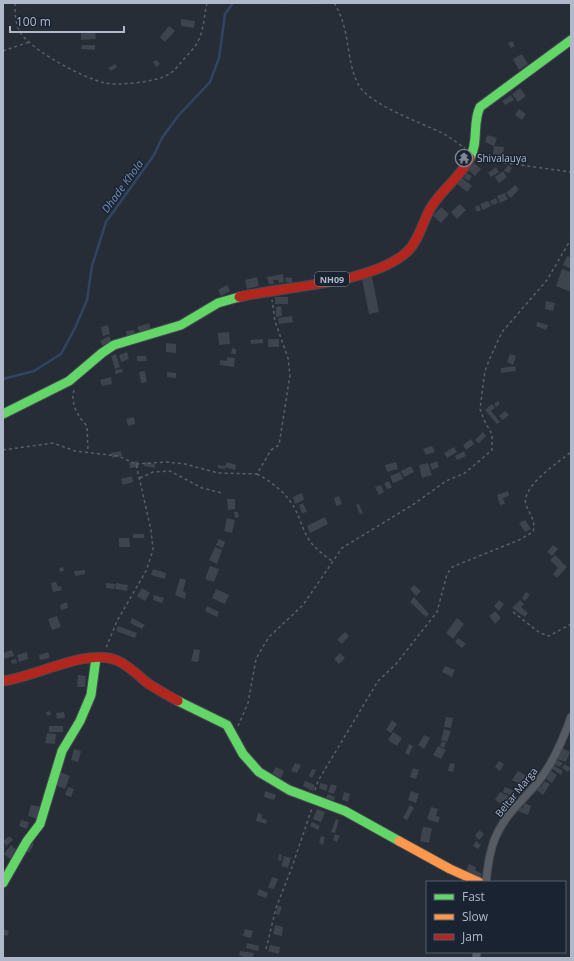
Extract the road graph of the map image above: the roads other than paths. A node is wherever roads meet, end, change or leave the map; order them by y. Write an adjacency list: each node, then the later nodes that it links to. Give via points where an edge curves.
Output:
1 (571, 40): 2 (street, NH09, via 480,107 476,113 470,161 430,209 409,250 400,258 374,271 271,290 223,302 181,324 114,345 101,352 79,374 45,395 21,403)
2 (3, 414)
3 (100, 658): 4 (street, via 89,658 26,678); 6 (street, via 110,658 128,667 164,693 222,721 258,772 289,790 360,819); 8 (street, via 91,695 80,721 62,750 40,824)
4 (3, 681)
5 (571, 717): 7 (street, Beltar Marga, via 550,764 498,832 489,858)
6 (477, 881)
7 (486, 881)
8 (3, 883)

